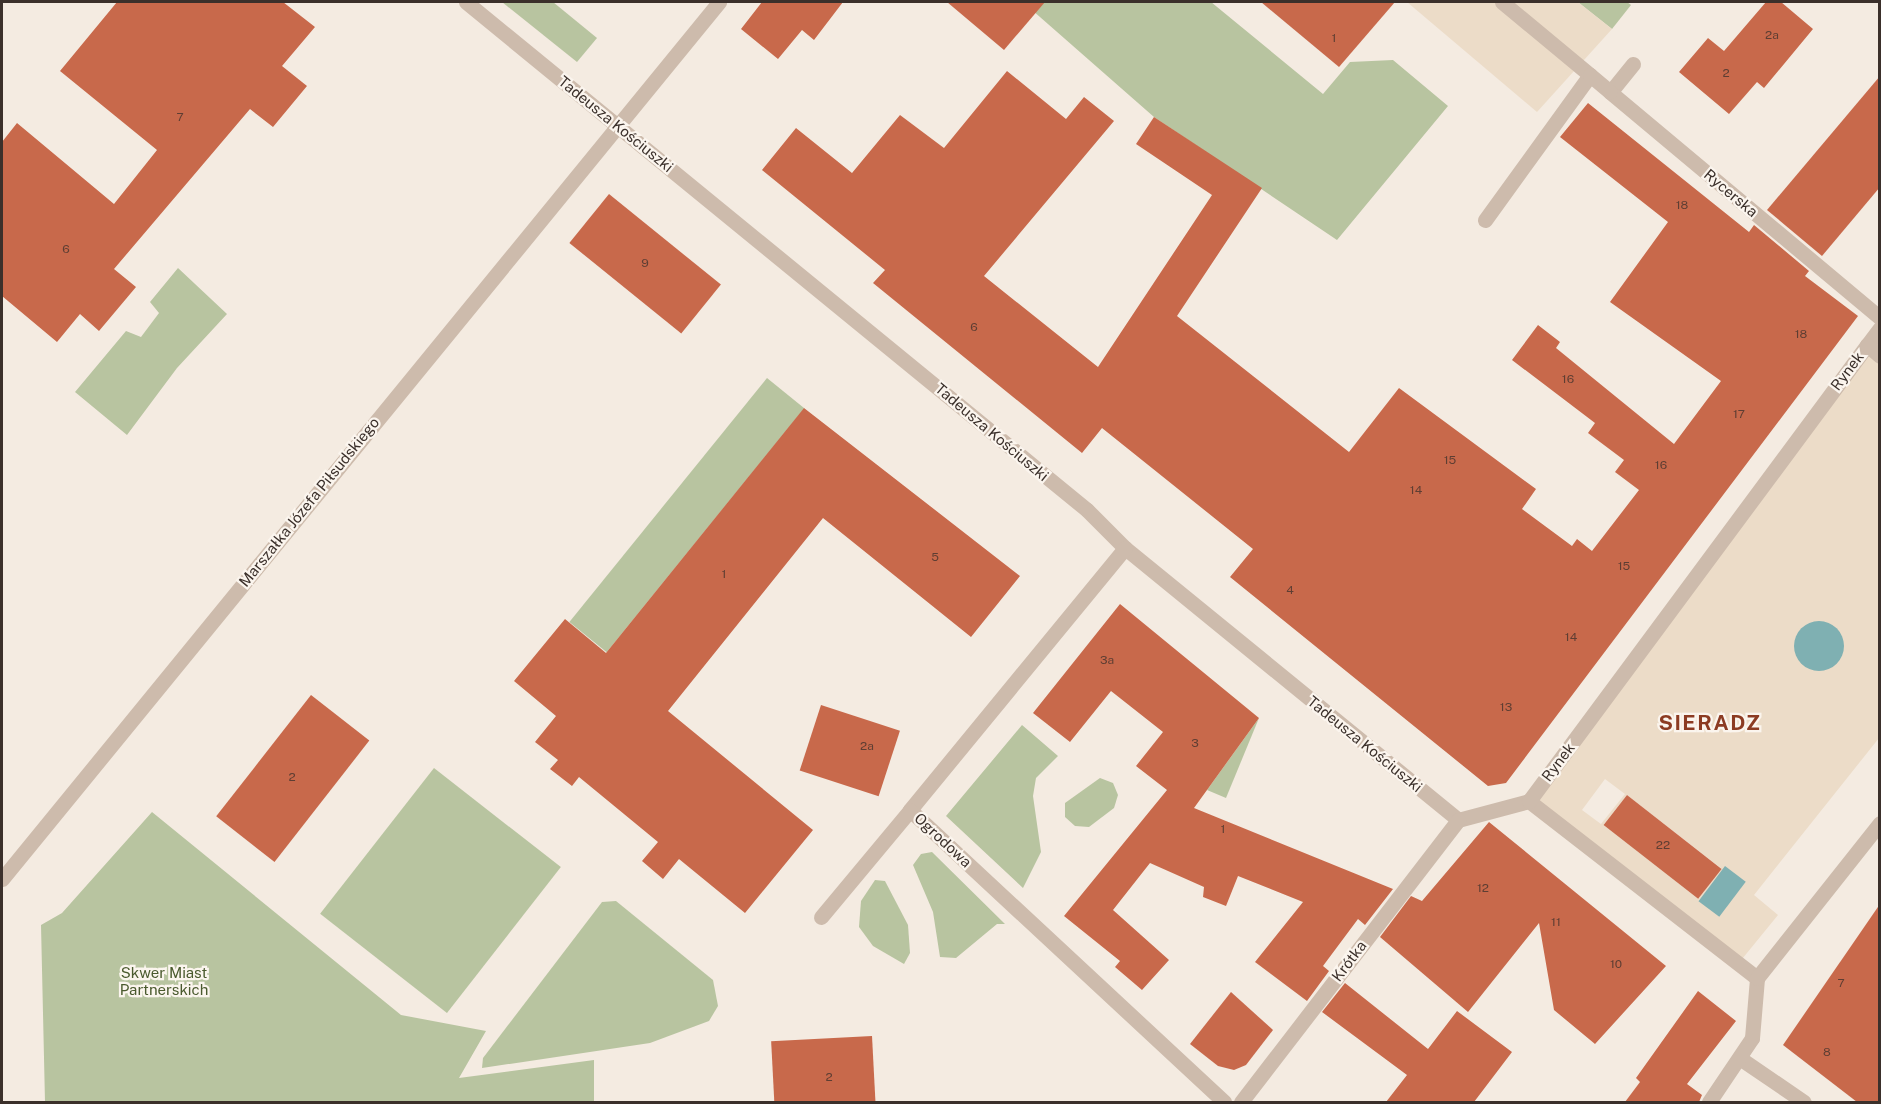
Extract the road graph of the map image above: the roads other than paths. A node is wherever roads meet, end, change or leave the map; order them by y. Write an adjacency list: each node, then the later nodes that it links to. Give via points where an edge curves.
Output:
1 (466, 2): 7 (street, Tadeusza Kościuszki)
2 (719, 2): 7 (street, Marszałka Józefa Piłsudskiego)
3 (1502, 2): 5 (street)
4 (1633, 64): 6 (street)
5 (1590, 75): 6 (street, Rycerska); 8 (street)
6 (1610, 92): 9 (street, Rycerska)
7 (616, 124): 13 (street, Tadeusza Kościuszki, via 1087,510); 18 (street, Marszałka Józefa Piłsudskiego)
8 (1485, 220)
9 (1880, 318)
10 (1880, 328): 11 (street)
11 (1867, 345): 12 (street, Rynek); 14 (street, Rynek)
12 (1880, 356)
13 (1125, 548): 15 (street, Ogrodowa); 16 (street, Tadeusza Kościuszki)
14 (1529, 801): 16 (street); 20 (street)
15 (910, 810): 19 (street); 22 (street, Ogrodowa)
16 (1458, 820): 23 (street, Krótka)
17 (1880, 823): 20 (street)
18 (2, 879)
19 (821, 917)
20 (1757, 978): 21 (street, via 1752,1038)
21 (1741, 1059): 24 (street); 25 (street)
22 (1224, 1102)
23 (1240, 1102)
24 (1709, 1102)
25 (1804, 1102)

